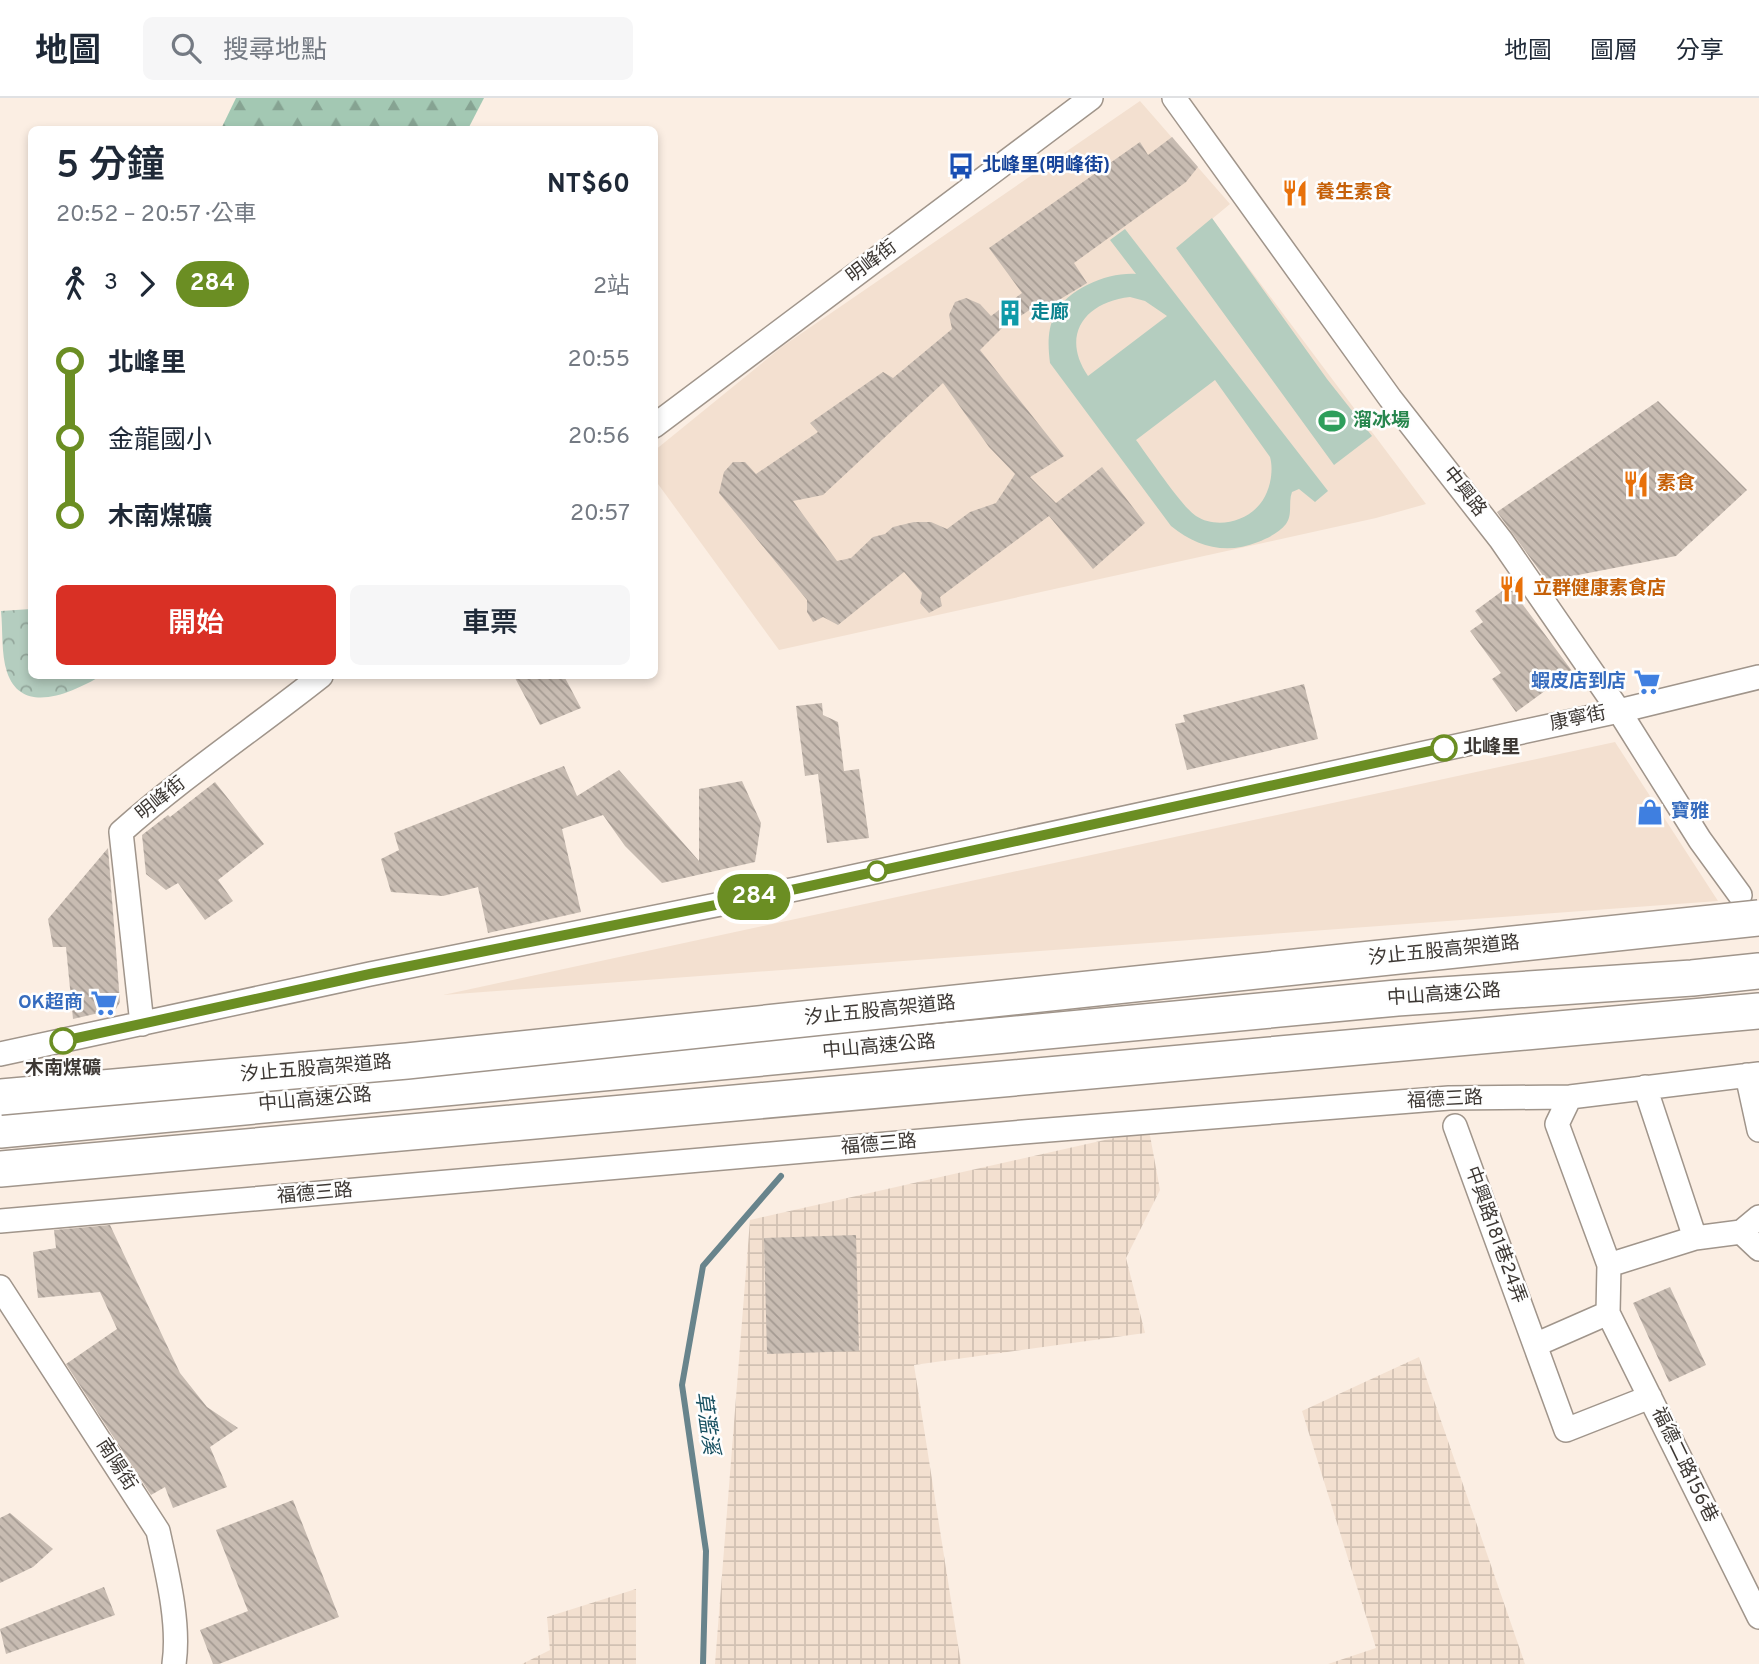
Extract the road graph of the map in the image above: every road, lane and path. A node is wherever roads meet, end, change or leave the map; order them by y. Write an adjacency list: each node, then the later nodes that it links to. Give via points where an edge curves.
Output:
1 (1091, 98): 3 (street, 明峰街)
2 (1174, 98): 6 (street, 中興路, via 1390,397 1501,540)
3 (658, 423)
4 (1759, 677): 6 (street, 康寧街)
5 (317, 679): 10 (street, 明峰街, via 121,832)
6 (1619, 710): 7 (street, 中興路, via 1700,840); 10 (street, 康寧街, via 796,889)
7 (1749, 906): 14 (highway, 汐止五股高架道路, bridge, via 407,1060)
8 (1759, 971): 17 (highway, 中山高速公路, via 1383,1000)
9 (1759, 1011): 19 (highway)
10 (142, 1024): 11 (street, 康寧街)
11 (0, 1054)
12 (1753, 1074): 13 (street, 福德三路); 18 (street)
13 (1645, 1087): 15 (street, 福德三路); 23 (street)
14 (0, 1097)
15 (1570, 1097): 21 (street, 福德三路, via 1421,1100); 25 (street, via 1557,1124)
16 (1455, 1126): 28 (street, 中興路181巷24弄)
17 (0, 1130)
18 (1759, 1130)
19 (0, 1169)
20 (1759, 1217): 22 (street)
21 (0, 1221)
22 (1741, 1232): 23 (street); 24 (street)
23 (1695, 1238): 25 (street)
24 (1759, 1249)
25 (1609, 1265): 27 (street)
26 (0, 1287): 31 (street, 南陽街, via 158,1531 176,1648)
27 (1608, 1314): 28 (street); 29 (street, 福德二路156巷)
28 (1535, 1345): 29 (street, 中興路181巷24弄, via 1566,1430)
29 (1650, 1397): 30 (street, 福德二路156巷)
30 (1759, 1617)
31 (174, 1664)

